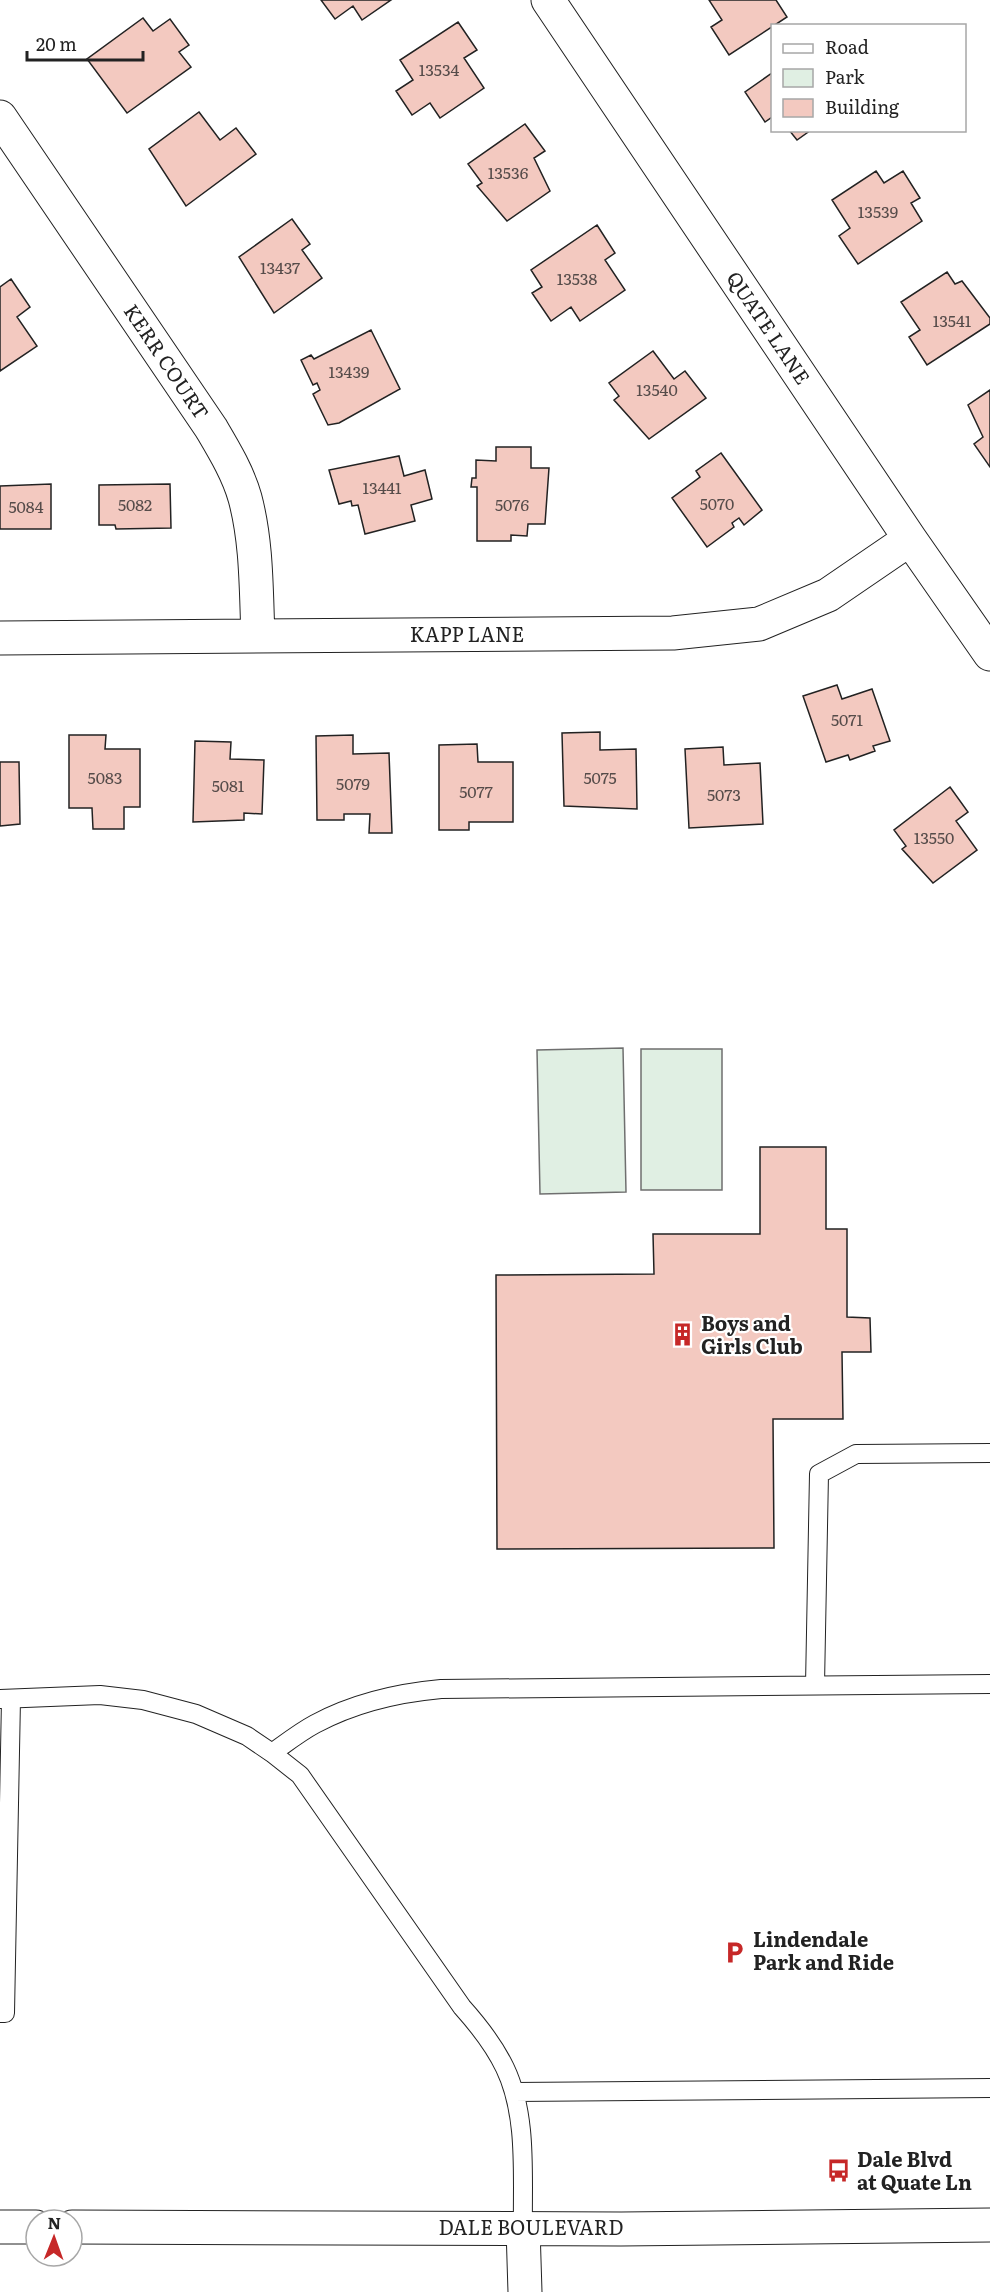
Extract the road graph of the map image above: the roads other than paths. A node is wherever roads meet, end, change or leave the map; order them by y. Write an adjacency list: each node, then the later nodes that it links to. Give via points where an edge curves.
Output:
1 (548, 0): 3 (street, QUATE LANE)
2 (0, 117): 4 (street, KERR COURT, via 230,461 245,496 253,537)
3 (910, 538): 4 (street, KAPP LANE, via 828,596 759,624 673,633); 6 (street, QUATE LANE)
4 (258, 636): 5 (street, KAPP LANE)
5 (0, 638)
6 (990, 654)
7 (990, 1453): 9 (lane, via 856,1454 819,1474)
8 (990, 1684): 9 (lane)
9 (815, 1686): 11 (lane, via 411,1692 361,1704 314,1724)
10 (5, 1699): 11 (lane, via 100,1695 143,1700 196,1714 247,1736); 12 (lane, via 4,2013)
11 (272, 1753): 14 (lane, via 300,1775 462,2007 485,2033)
12 (0, 2013)
13 (990, 2088): 14 (lane)
14 (514, 2092): 19 (lane, via 519,2117)
15 (990, 2225): 19 (street, DALE BOULEVARD)
16 (0, 2227): 17 (street)
17 (24, 2227)
18 (84, 2227): 19 (street, DALE BOULEVARD)
19 (523, 2228): 20 (street)
20 (525, 2292)

